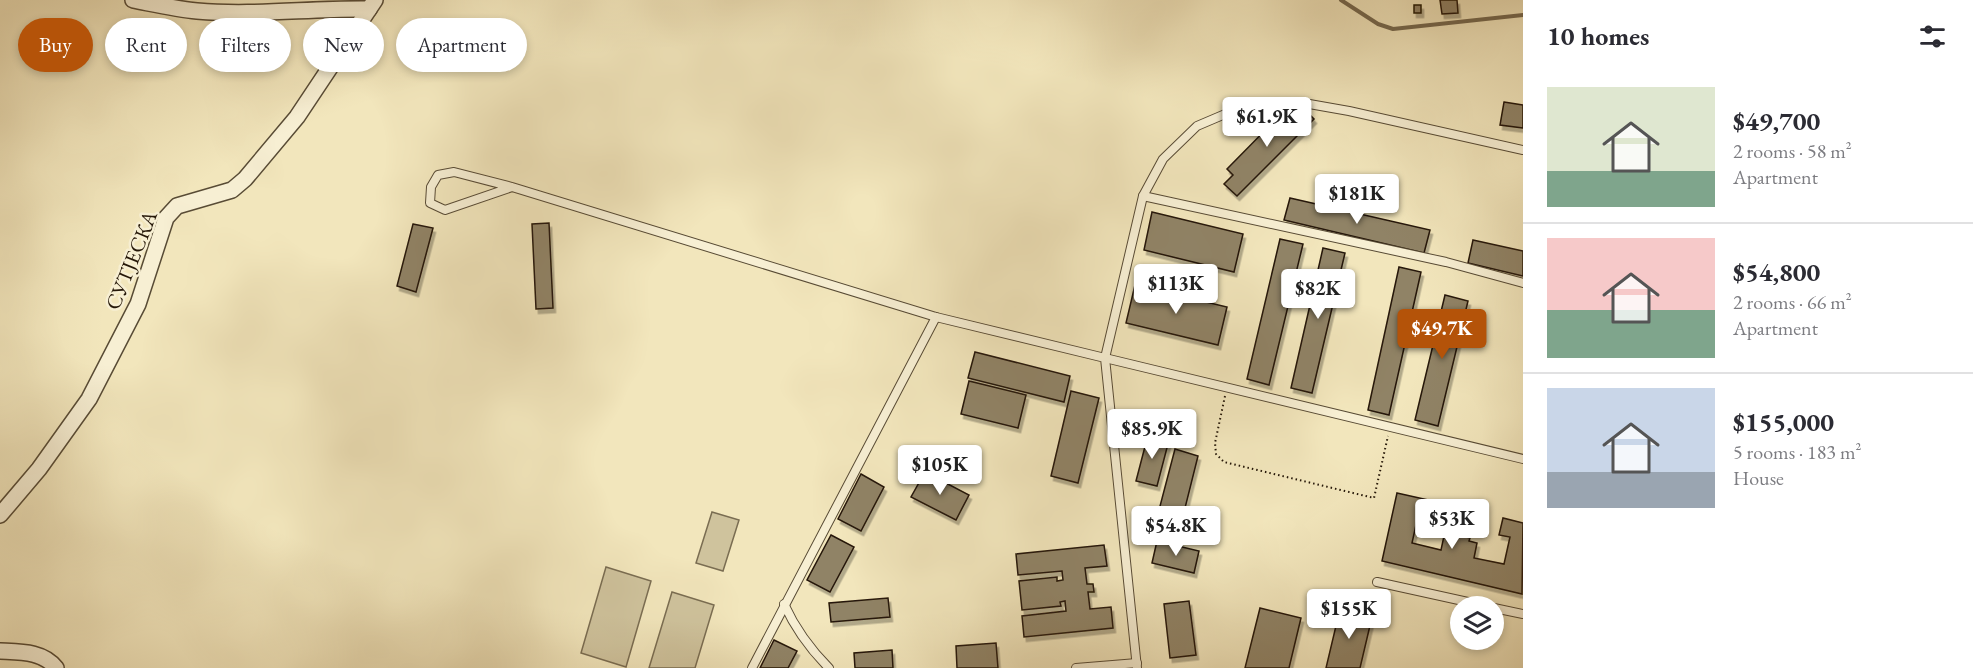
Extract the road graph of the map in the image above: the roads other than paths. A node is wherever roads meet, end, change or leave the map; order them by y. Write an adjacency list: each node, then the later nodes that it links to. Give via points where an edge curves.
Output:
1 (133, 0): 2 (street, via 197,11 261,13)
2 (372, 5): 10 (street, СУТЈЕСКА, via 297,117 245,179 232,190 177,206 166,218 138,304 89,399)
3 (1523, 150): 5 (lane, via 1298,102 1244,106 1197,126 1163,159)
4 (512, 187): 4 (lane, via 446,173 438,175 431,187 430,203 444,210); 7 (lane)
5 (1143, 196): 6 (lane, via 1446,262); 8 (lane)
6 (1523, 283)
7 (936, 317): 8 (lane); 13 (lane)
8 (1105, 358): 9 (lane); 17 (lane)
9 (1523, 459)
10 (0, 515)
11 (1377, 582): 12 (lane)
12 (1450, 598)
13 (784, 603): 19 (lane); 20 (lane, via 794,624)
14 (1504, 610): 15 (lane)
15 (1523, 614)
16 (0, 651): 18 (street, via 40,656)
17 (1137, 665): 21 (lane)
18 (56, 668)
19 (752, 668)
20 (829, 668)
21 (1076, 668)

